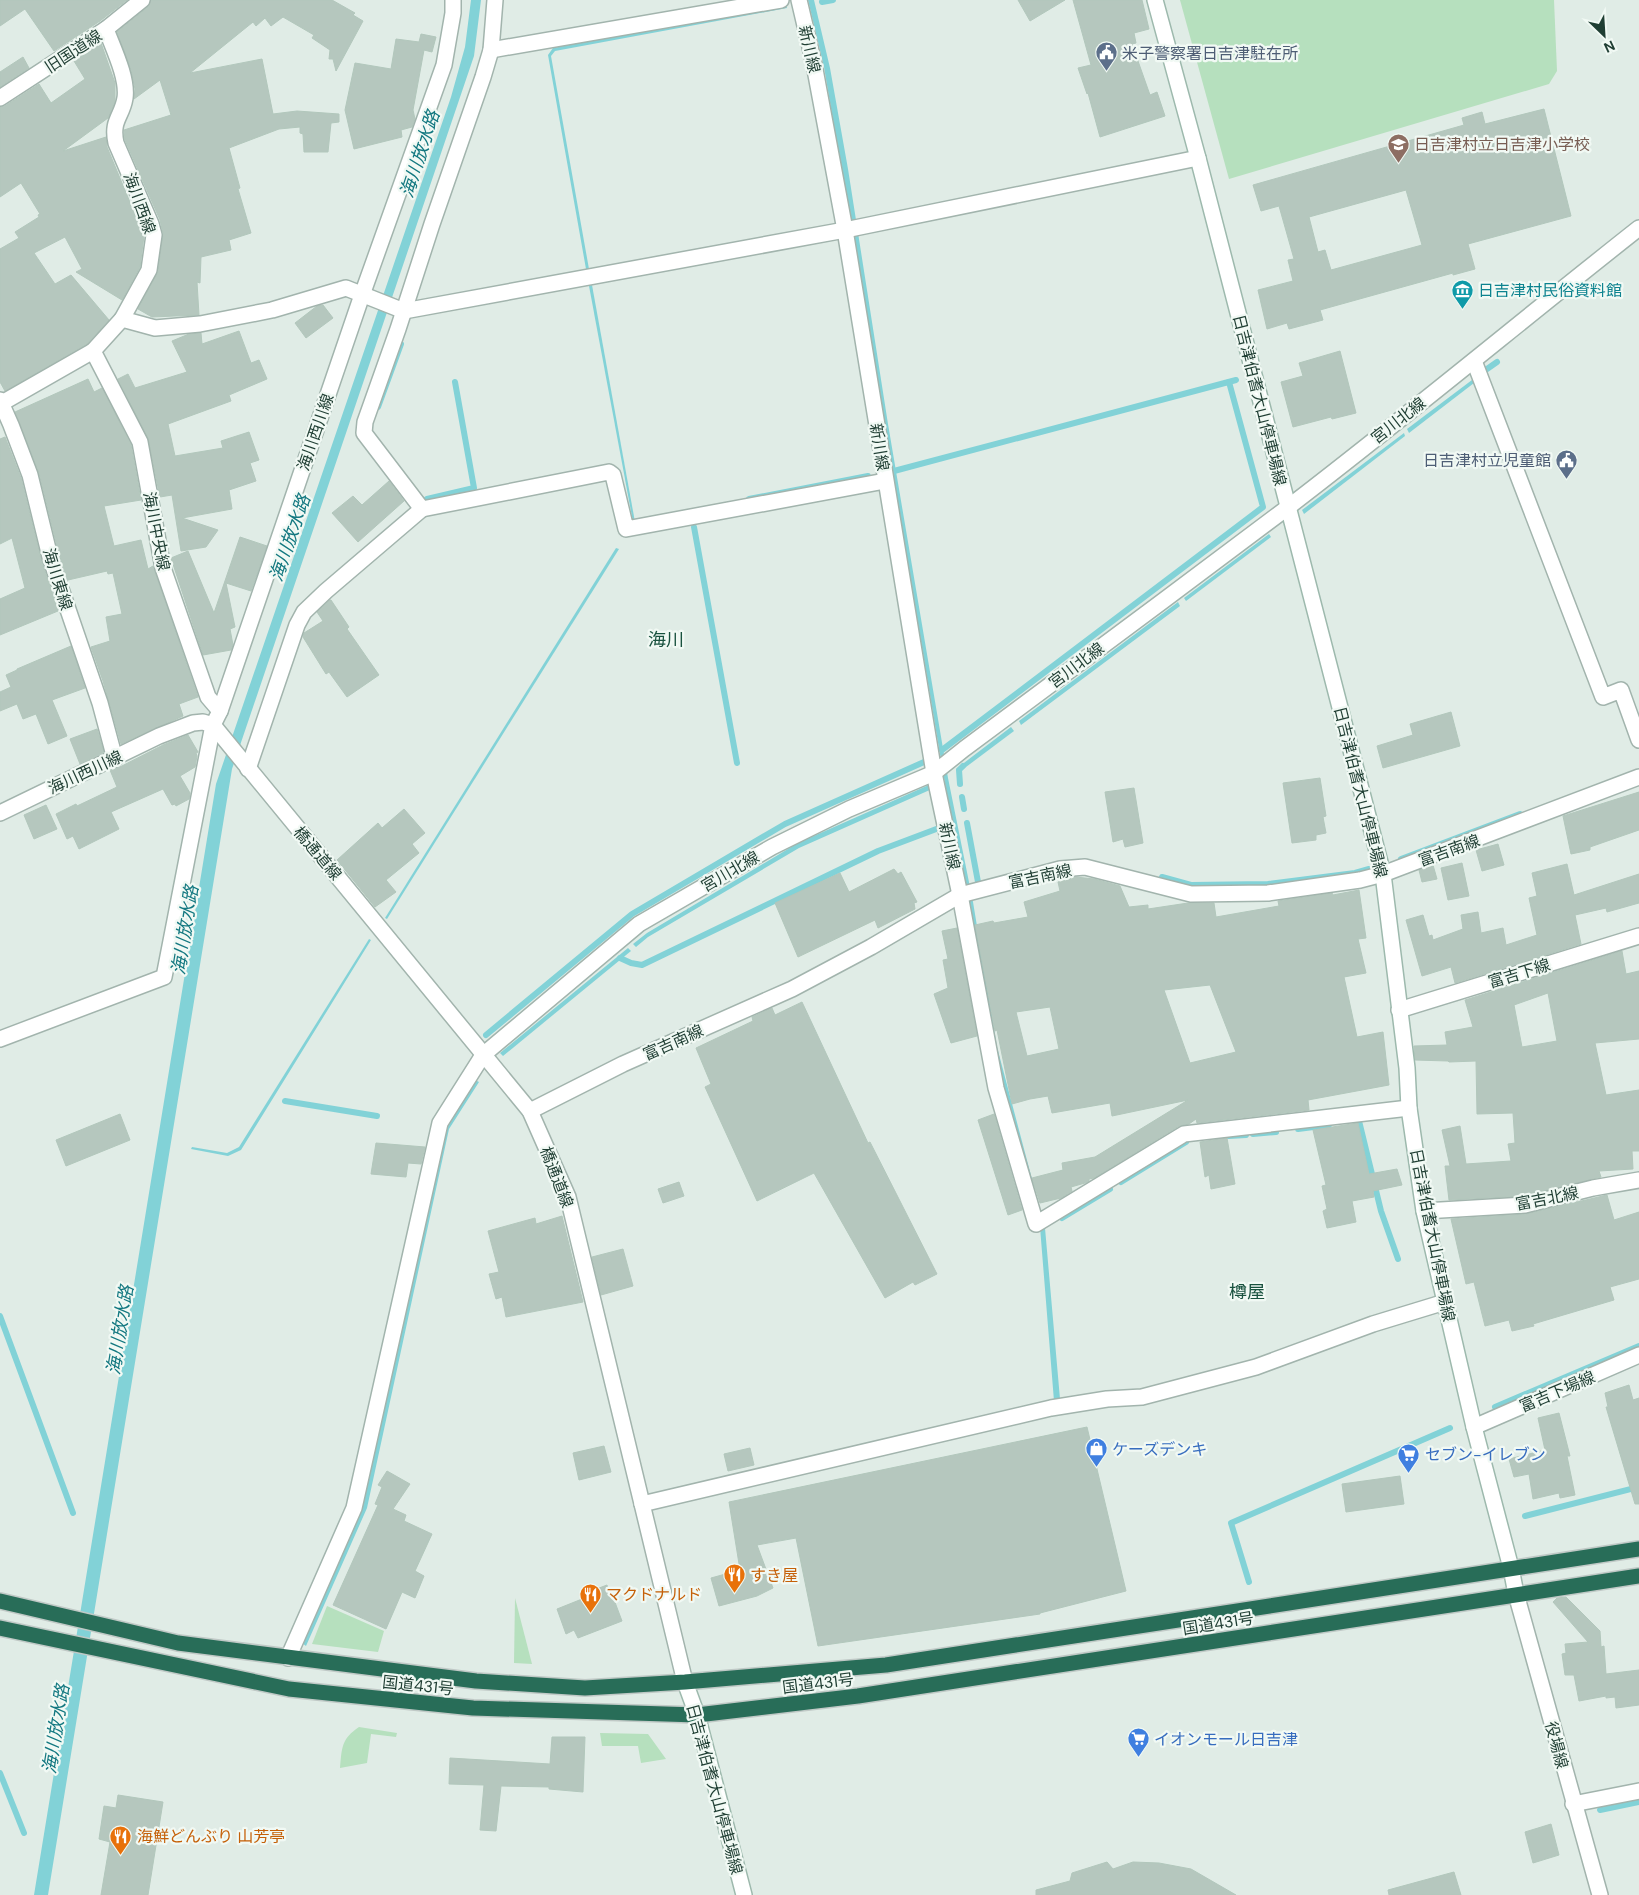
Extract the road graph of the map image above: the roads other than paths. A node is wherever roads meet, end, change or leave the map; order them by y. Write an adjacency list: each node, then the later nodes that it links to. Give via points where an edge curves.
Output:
1 (142, 0): 7 (street, 旧国道線)
2 (453, 0): 13 (street, 海川西川線, via 444,65)
3 (495, 0): 8 (street)
4 (781, 0): 8 (street)
5 (799, 0): 12 (street, 新川線)
6 (1155, 0): 10 (street, 日吉津伯耆大山停車場線)
7 (106, 30): 9 (street, 旧国道線); 15 (street, 海川西線, via 125,86 125,98 114,125 116,143 154,235 149,270)
8 (491, 50): 14 (street)
9 (0, 98)
10 (1198, 158): 12 (street); 20 (street, 日吉津伯耆大山停車場線)
11 (1639, 228): 17 (street, 宮川北線)
12 (845, 230): 14 (street); 19 (street, 新川線)
13 (366, 296): 14 (street); 15 (street, via 346,288 272,310 200,324 154,328); 22 (street, 海川西川線)
14 (401, 310): 21 (street, via 364,422 364,433)
15 (122, 319): 16 (street, 海川西線)
16 (92, 351): 18 (street, 海川西線); 22 (street, 海川中央線, via 140,442 163,568 208,697)
17 (1474, 361): 20 (street, 宮川北線); 24 (street, via 1603,697 1621,690)
18 (1, 402): 25 (street, 海川東線, via 30,475 50,557 100,703)
19 (885, 481): 21 (street, via 626,529 613,475 609,472); 27 (street, 新川線)
20 (1288, 507): 27 (street, 宮川北線); 30 (street, 日吉津伯耆大山停車場線)
21 (422, 509): 26 (street, via 304,612)
22 (220, 711): 23 (street, 海川西川線)
23 (218, 731): 25 (street, 海川西川線, via 203,722 192,723); 26 (street, 橋通道線); 34 (street, via 164,977)
24 (1639, 740)
25 (115, 758): 29 (street, 海川西川線)
26 (246, 766): 35 (street, 橋通道線)
27 (934, 773): 31 (street, 新川線); 35 (street, 宮川北線, via 849,809 772,847 639,924)
28 (1639, 777): 30 (street, 富吉南線)
29 (0, 812)
30 (1383, 874): 31 (street, 富吉南線, via 1268,893 1191,894 1085,867 1060,869); 33 (street, 日吉津伯耆大山停車場線)
31 (960, 895): 36 (street, 新川線, via 996,1088 1036,1224 1184,1134); 37 (street, 富吉南線, via 792,989 623,1064)
32 (1639, 936): 33 (street, 富吉下線)
33 (1399, 1010): 36 (street, 日吉津伯耆大山停車場線, via 1408,1068)
34 (0, 1040)
35 (484, 1055): 37 (street, 橋通道線); 50 (street, 宮川北線, via 440,1122 354,1508)
36 (1408, 1108): 39 (street, 日吉津伯耆大山停車場線)
37 (530, 1111): 43 (street, 橋通道線, via 568,1197)
38 (1639, 1180): 39 (street, 富吉北線, via 1525,1205)
39 (1424, 1211): 40 (street, 日吉津伯耆大山停車場線)
40 (1445, 1302): 42 (street, 日吉津伯耆大山停車場線); 43 (street, via 1373,1324 1256,1367 1142,1397 1051,1408)
41 (1639, 1355): 42 (street, 富吉下場線)
42 (1474, 1427): 45 (street, 日吉津伯耆大山停車場線)
43 (642, 1504): 51 (street, 橋通道線)
44 (1639, 1549): 45 (highway, 国道431号)
45 (1511, 1568): 47 (street, 日吉津伯耆大山停車場線); 51 (highway, 国道431号, via 886,1665)
46 (1639, 1576): 47 (highway, 国道431号)
47 (1516, 1594): 52 (highway, 国道431号, via 858,1696); 54 (street, 役場線)
48 (0, 1601): 50 (highway, 国道431号, via 178,1643)
49 (0, 1628): 52 (highway, 国道431号, via 298,1690 473,1708)
50 (288, 1658): 51 (highway, 国道431号, via 486,1682 585,1688)
51 (685, 1682): 52 (street, 日吉津伯耆大山停車場線)
52 (697, 1715): 55 (street, 日吉津伯耆大山停車場線)
53 (1639, 1791): 54 (street)
54 (1573, 1804): 56 (street, 役場線)
55 (744, 1895)
56 (1600, 1895)

